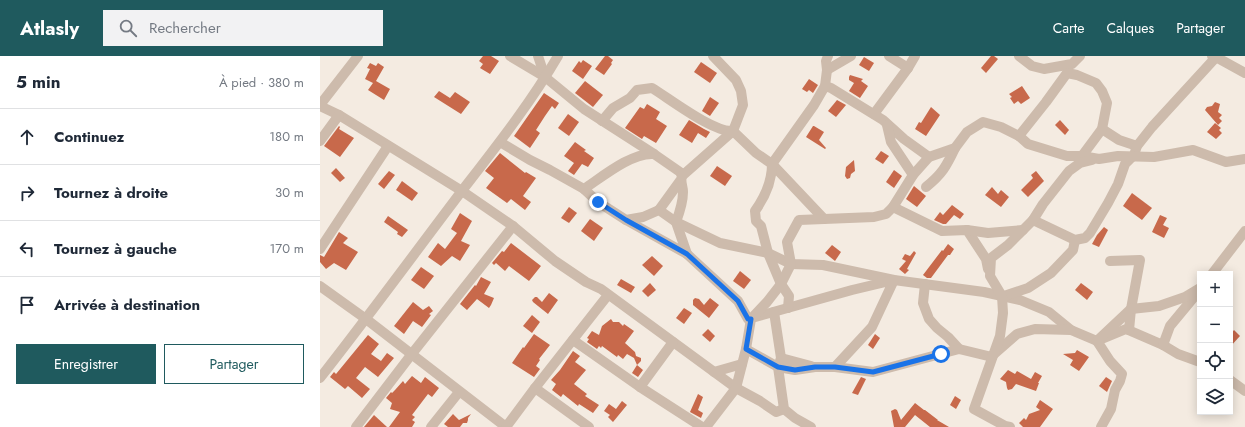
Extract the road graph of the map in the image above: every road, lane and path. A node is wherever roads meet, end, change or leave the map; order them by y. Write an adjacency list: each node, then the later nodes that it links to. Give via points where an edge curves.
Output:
1 (358, 56): 19 (street)
2 (510, 56): 17 (street)
3 (538, 56): 17 (street)
4 (558, 56): 17 (street)
5 (713, 56): 25 (street, via 736,80 742,91 743,105)
6 (828, 56): 15 (street)
7 (851, 56): 15 (street)
8 (889, 56): 13 (street)
9 (915, 56): 13 (street)
10 (1019, 56): 14 (street, via 1032,66 1044,69)
11 (1080, 56): 14 (street)
12 (1215, 56): 16 (street); 31 (street)
13 (908, 68): 20 (street)
14 (1069, 68): 24 (street, via 1077,75 1096,83 1102,91 1107,104); 26 (street)
15 (827, 70): 18 (street)
16 (1245, 73)
17 (545, 78): 22 (street); 28 (street)
18 (825, 86): 20 (street); 36 (street, via 814,106)
19 (320, 106): 21 (street)
20 (874, 114): 23 (street)
21 (339, 115): 27 (street); 29 (street)
22 (602, 121): 25 (street, via 613,108 630,98 637,90 652,88 705,122 726,132); 32 (street)
23 (887, 125): 33 (street); 37 (street, via 891,142)
24 (1102, 129): 31 (street); 34 (street)
25 (733, 131): 36 (street); 38 (street)
26 (1019, 136): 30 (street, via 983,122 966,132); 34 (street, via 1028,144)
27 (320, 141)
28 (500, 142): 40 (street); 41 (street)
29 (388, 146): 41 (street); 53 (street)
30 (955, 148): 33 (street); 39 (street, via 940,176)
31 (1136, 151): 34 (street, via 1099,159); 35 (street, via 1160,156 1193,150 1226,162); 52 (street, via 1125,164 1118,184 1090,232 1085,238)
32 (654, 154): 38 (street, via 680,172); 40 (street, via 647,153 617,166)
33 (929, 157): 37 (street)
34 (1081, 159): 46 (street, via 1043,204)
35 (1245, 159)
36 (772, 164): 44 (street); 54 (street, via 768,188 755,211)
37 (913, 175): 42 (street)
38 (681, 178): 43 (street); 47 (street, via 683,193)
39 (926, 187)
40 (584, 189): 45 (street, via 598,202)
41 (462, 191): 48 (street); 71 (street)
42 (893, 207): 44 (street, via 886,214 874,217); 49 (street, via 942,231)
43 (659, 210): 45 (street, via 644,218); 47 (street)
44 (824, 219): 57 (street, via 799,220 787,242)
45 (626, 220): 55 (street)
46 (1033, 220): 50 (street); 52 (street)
47 (676, 222): 54 (street, via 720,243); 55 (street)
48 (514, 226): 66 (street, via 555,261); 81 (street)
49 (967, 230): 50 (street, via 988,234); 59 (street, via 986,259)
50 (1023, 230): 59 (street, via 991,258)
51 (1245, 231): 58 (street)
52 (1075, 240): 67 (street, via 1073,250 1051,273 1028,288)
53 (320, 249)
54 (768, 253): 57 (street); 61 (street)
55 (687, 254): 72 (street, via 738,301 748,319)
56 (1110, 261): 69 (street, via 1140,260)
57 (791, 264): 60 (street, via 823,264); 61 (street)
58 (1214, 271)
59 (990, 276): 67 (street)
60 (894, 280): 62 (street); 68 (street); 86 (street, via 872,327)
61 (780, 284): 68 (street, via 789,296); 72 (street)
62 (925, 284): 67 (street); 80 (street, via 923,303 929,318)
63 (320, 286): 71 (street)
64 (1197, 290): 69 (street, via 1159,306)
65 (1197, 293): 78 (street, via 1170,326)
66 (608, 295): 75 (street); 77 (street)
67 (1002, 296): 73 (street, via 1026,302 1049,312); 82 (street, via 1000,336)
68 (788, 308): 70 (street)
69 (1131, 309): 74 (street); 76 (street)
70 (774, 312): 72 (street); 84 (street)
71 (366, 319): 81 (street); 88 (street)
72 (751, 319): 79 (street)
73 (1071, 330): 76 (street); 82 (street, via 1035,329 1017,334)
74 (1129, 330): 76 (street); 78 (street)
75 (573, 340): 90 (street); 91 (street)
76 (1097, 341): 104 (street, via 1122,374)
77 (672, 342): 87 (street); 90 (street)
78 (1163, 345): 83 (street)
79 (746, 349): 84 (street); 85 (street)
80 (959, 349): 82 (street); 86 (street, via 873,372)
81 (411, 355): 94 (street); 96 (street)
82 (992, 357): 103 (street, via 974,409)
83 (1197, 361)
84 (779, 362): 86 (street, via 795,370); 95 (street)
85 (742, 364): 87 (street); 92 (street)
86 (835, 367)
87 (714, 372): 92 (street)
88 (320, 378)
89 (1233, 382): 93 (street)
90 (640, 387): 100 (street)
91 (535, 388): 98 (street); 99 (street)
92 (736, 388): 95 (street, via 776,412); 101 (street)
93 (1245, 391)
94 (459, 392): 97 (street); 98 (street)
95 (784, 409): 102 (street)
96 (356, 427)
97 (431, 427)
98 (506, 427)
99 (589, 427)
100 (702, 427)
101 (706, 427)
102 (811, 427)
103 (1010, 427)
104 (1101, 427)

